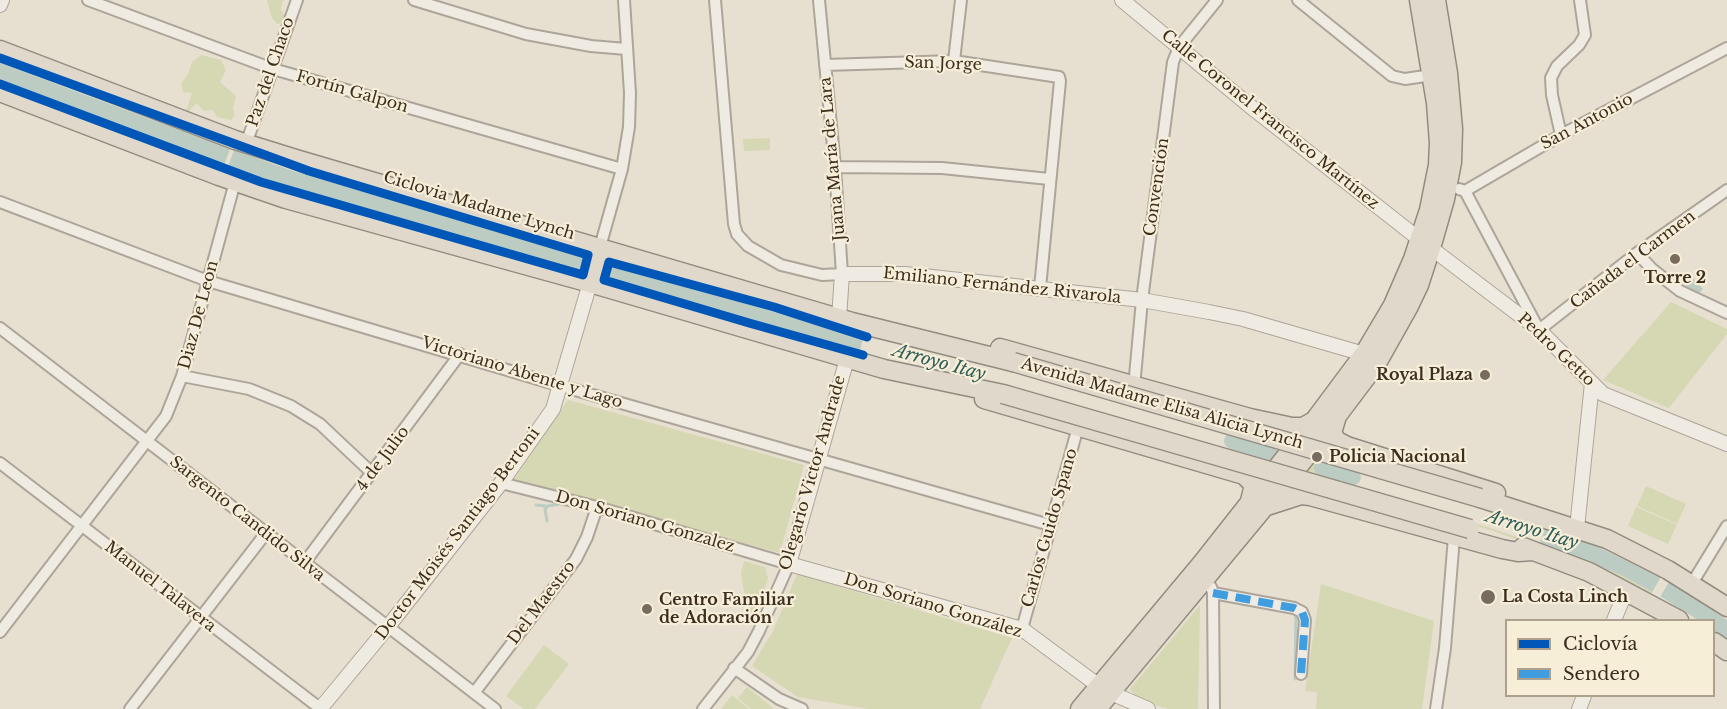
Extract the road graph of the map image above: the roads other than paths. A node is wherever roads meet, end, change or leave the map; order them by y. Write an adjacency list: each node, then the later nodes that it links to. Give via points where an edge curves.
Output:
1 (2, 0): 15 (street)
2 (88, 0): 22 (street, Fortín Galpon)
3 (297, 0): 22 (street, Paz del Chaco)
4 (414, 0): 18 (street, via 526,34)
5 (624, 0): 18 (street)
6 (715, 0): 37 (street, Emiliano Fernández Rivarola, via 737,234 748,246 781,265 822,275)
7 (819, 0): 21 (street, Juana María de Lara)
8 (961, 0): 20 (street)
9 (1122, 0): 16 (street, Calle Coronel Francisco Martínez)
10 (1217, 0): 16 (street, Convención)
11 (1298, 0): 23 (street, via 1392,76 1405,79)
12 (1419, 0): 23 (highway)
13 (1436, 0): 31 (highway, via 1448,73)
14 (1580, 0): 25 (street, via 1585,35 1551,78)
15 (0, 5)
16 (1179, 48): 34 (street, Calle Coronel Francisco Martínez); 41 (street, Convención, via 1173,62)
17 (1727, 48): 25 (street, San Antonio)
18 (626, 49): 28 (street, via 630,110)
19 (0, 50): 26 (highway, Avenida Madame Elisa Alicia Lynch)
20 (954, 61): 21 (street, San Jorge); 29 (street, San Jorge, via 1059,77)
21 (825, 65): 27 (street, Juana María de Lara)
22 (273, 69): 26 (street, Paz del Chaco); 28 (street, Fortín Galpon)
23 (1432, 75): 34 (highway, via 1439,142)
24 (0, 92): 30 (highway, Avenida Madame Elisa Alicia Lynch)
25 (1561, 135): 31 (street, San Antonio)
26 (246, 144): 35 (highway, Avenida Madame Elisa Alicia Lynch)
27 (835, 167): 29 (street, via 942,168); 37 (street, Juana María de Lara)
28 (622, 169): 35 (street)
29 (1049, 179): 40 (street)
30 (235, 182): 38 (highway, Avenida Madame Elisa Alicia Lynch); 39 (street, Diaz De Leon)
31 (1456, 188): 34 (highway); 45 (street)
32 (1727, 190): 36 (street, Cañada el Carmen)
33 (0, 202): 39 (street, Victoriano Abente y Lago)
34 (1425, 243): 45 (street, Pedro Getto); 48 (highway); 55 (highway, via 1419,285 1393,338)
35 (599, 253): 38 (highway); 43 (highway, Avenida Madame Elisa Alicia Lynch)
36 (1637, 253): 42 (street, via 1680,291); 45 (street, Cañada el Carmen)
37 (842, 274): 40 (street, Emiliano Fernández Rivarola, via 905,274); 43 (street, Juana María de Lara)
38 (591, 280): 49 (highway, Avenida Madame Elisa Alicia Lynch); 53 (street, Doctor Moisés Santiago Bertoni)
39 (208, 281): 47 (street, Victoriano Abente y Lago); 51 (street, Diaz De Leon)
40 (1040, 288): 41 (street, Emiliano Fernández Rivarola)
41 (1142, 300): 48 (street, Emiliano Fernández Rivarola, via 1244,319); 54 (street, Convención)
42 (1727, 313)
43 (839, 318): 46 (highway, Avenida Madame Elisa Alicia Lynch)
44 (0, 328): 58 (street, Sargento Candido Silva)
45 (1539, 330): 52 (street, Pedro Getto)
46 (935, 341): 54 (highway, via 998,348); 67 (highway, Avenida Madame Elisa Alicia Lynch, bridge)
47 (460, 354): 53 (street, Victoriano Abente y Lago); 63 (street, 4 de Julio)
48 (1364, 354): 56 (highway)
49 (847, 359): 50 (highway, Avenida Madame Elisa Alicia Lynch); 61 (street, Olegario Victor Andrade)
50 (884, 369): 57 (highway); 73 (highway, Avenida Madame Elisa Alicia Lynch, bridge, via 1003,394)
51 (182, 376): 58 (street, Diaz De Leon, via 165,416); 63 (street, via 249,389 291,406 320,424)
52 (1592, 383): 59 (street, Pedro Getto, via 1603,394); 71 (street)
53 (561, 386): 61 (street, Victoriano Abente y Lago); 64 (street, Doctor Moisés Santiago Bertoni, via 553,409)
54 (1134, 387): 56 (highway, via 1292,427 1308,426)
55 (1337, 416): 60 (highway); 67 (highway, via 1332,433 1347,446 1495,493)
56 (1317, 417): 60 (highway)
57 (1078, 427): 65 (highway, via 1244,475 1254,485); 68 (street, Carlos Guido Spano)
58 (147, 441): 69 (street, Diaz De Leon); 72 (street, Sargento Candido Silva)
59 (1727, 444)
60 (1298, 454): 65 (highway)
61 (818, 458): 68 (street, Victoriano Abente y Lago); 75 (street, Olegario Victor Andrade)
62 (0, 463): 69 (street, Manuel Talavera)
63 (372, 473): 74 (street, 4 de Julio)
64 (501, 483): 66 (street, Don Soriano Gonzalez); 83 (street, Doctor Moisés Santiago Bertoni)
65 (1258, 504): 73 (highway, via 1310,496); 76 (highway); 88 (highway, via 1202,563)
66 (597, 507): 75 (street, Don Soriano Gonzalez); 89 (street, Del Maestro, via 576,559)
67 (1543, 518): 71 (highway, Avenida Madame Elisa Alicia Lynch)
68 (1050, 525): 84 (street, Carlos Guido Spano)
69 (82, 526): 80 (street, Manuel Talavera); 85 (street, Diaz De Leon)
70 (1727, 526): 77 (street)
71 (1577, 528): 77 (highway, Avenida Madame Elisa Alicia Lynch, via 1629,549)
72 (266, 533): 74 (street, Sargento Candido Silva); 80 (street)
73 (1462, 533): 78 (highway, Avenida Madame Elisa Alicia Lynch, via 1532,551); 99 (street)
74 (305, 562): 83 (street, Sargento Candido Silva)
75 (789, 564): 84 (street, Don Soriano González); 86 (street, Olegario Victor Andrade, via 748,652)
76 (1210, 584): 87 (street, via 1302,612 1305,620); 88 (highway); 98 (street)
77 (1691, 585): 79 (highway, Avenida Madame Elisa Alicia Lynch)
78 (1626, 591): 81 (street); 82 (highway, Avenida Madame Elisa Alicia Lynch)
79 (1727, 607)
80 (200, 618): 90 (street); 91 (street, Manuel Talavera)
81 (1615, 619)
82 (1675, 619)
83 (387, 628): 89 (street, Sargento Candido Silva); 91 (street, Doctor Moisés Santiago Bertoni)
84 (1022, 629): 88 (street, Don Soriano González)
85 (0, 632)
86 (734, 668): 93 (street, Olegario Victor Andrade); 94 (street, via 778,699)
87 (1301, 674)
88 (1105, 689): 95 (highway); 96 (highway); 97 (street)
89 (474, 693): 92 (street, Sargento Candido Silva)
90 (130, 709)
91 (320, 709)
92 (495, 709)
93 (703, 709)
94 (802, 709)
95 (1080, 709)
96 (1097, 709)
97 (1148, 709)
98 (1214, 709)
99 (1436, 709)

